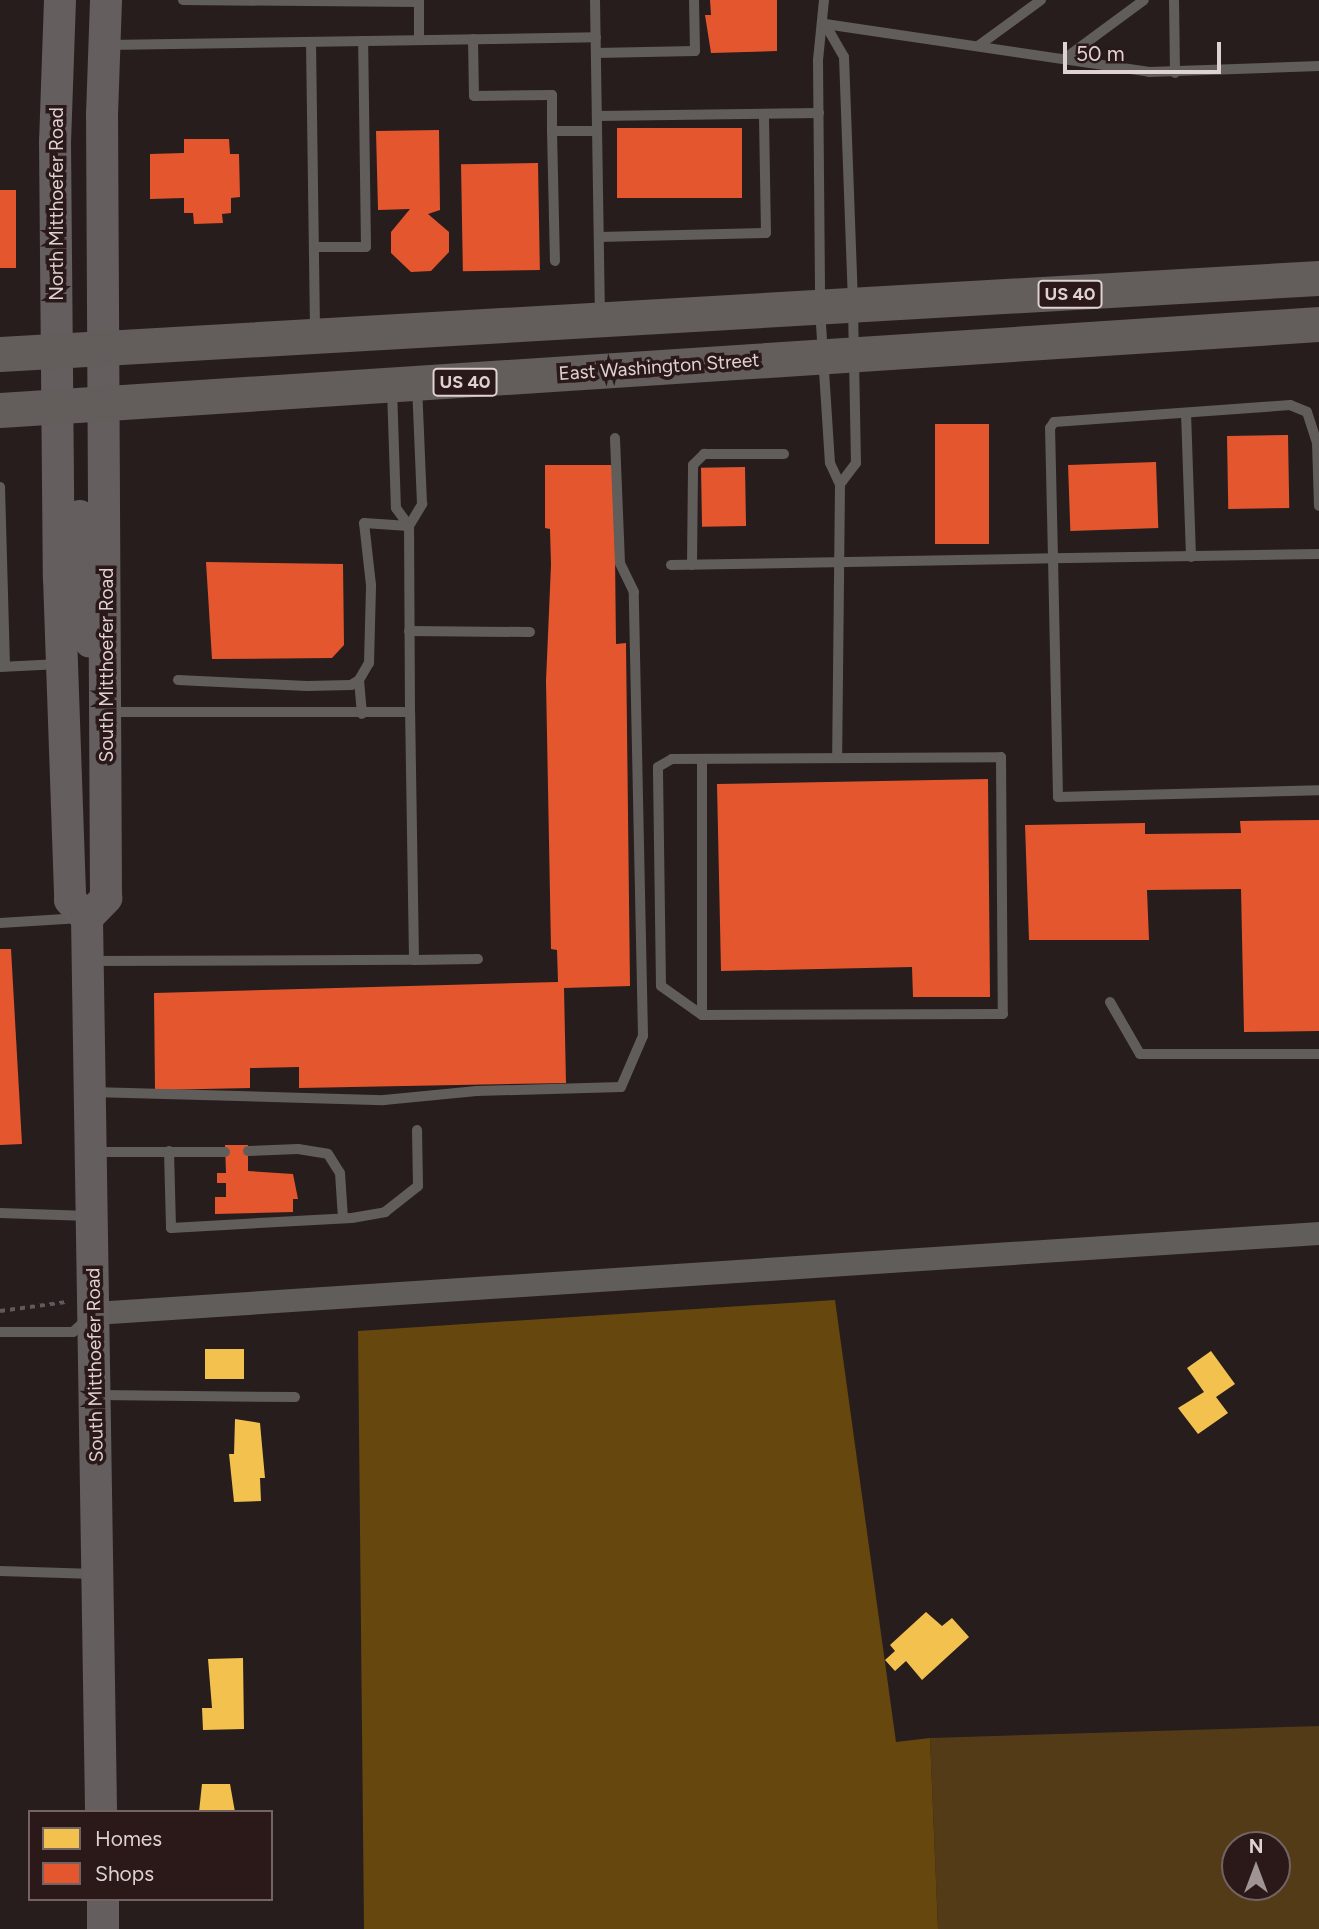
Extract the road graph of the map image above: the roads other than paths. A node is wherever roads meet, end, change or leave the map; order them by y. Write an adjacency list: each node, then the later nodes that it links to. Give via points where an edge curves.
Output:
1 (60, 0): 40 (main road, North Mitthoefer Road)
2 (106, 0): 17 (main road)
3 (183, 0): 10 (lane)
4 (595, 0): 12 (lane)
5 (694, 0): 19 (lane, via 695,51)
6 (824, 0): 11 (lane)
7 (1041, 0): 18 (lane)
8 (1144, 0): 20 (lane)
9 (1174, 0): 22 (lane)
10 (419, 1): 14 (lane)
11 (825, 24): 18 (lane); 23 (lane, via 818,60); 32 (lane, via 844,57)
12 (596, 37): 13 (lane); 19 (lane)
13 (473, 39): 14 (lane); 26 (lane, via 474,96 552,95)
14 (419, 40): 15 (lane)
15 (363, 41): 16 (lane); 29 (lane, via 366,247)
16 (312, 42): 17 (lane); 29 (lane)
17 (104, 46): 36 (main road)
18 (978, 46): 20 (lane)
19 (596, 53): 25 (lane)
20 (1064, 59): 22 (lane)
21 (1319, 66): 22 (lane)
22 (1175, 73)
23 (819, 113): 24 (lane); 32 (lane)
24 (764, 114): 25 (lane); 28 (lane, via 766,233)
25 (597, 116): 27 (lane)
26 (552, 131): 27 (lane); 30 (lane)
27 (597, 131): 28 (lane)
28 (599, 237): 33 (lane)
29 (314, 247): 35 (lane)
30 (555, 261)
31 (1319, 278): 32 (main road, East Washington Street / US 40)
32 (837, 308): 33 (main road, East Washington Street / US 40); 38 (lane); 38 (lane)
33 (600, 321): 35 (main road, East Washington Street / US 40)
34 (1319, 324): 38 (main road, East Washington Street / US 40)
35 (315, 335): 36 (main road, East Washington Street / US 40)
36 (103, 348): 40 (main road, East Washington Street / US 40); 40 (main road)
37 (8, 354): 40 (main road, East Washington Street / US 40)
38 (840, 354): 39 (main road, East Washington Street / US 40); 45 (lane, via 830,463); 45 (lane, via 856,463)
39 (404, 386): 40 (main road, East Washington Street / US 40); 48 (lane, via 396,508); 48 (lane, via 422,504)
40 (70, 389): 41 (main road, East Washington Street / US 40); 59 (main road); 63 (main road, via 92,657)
41 (0, 411)
42 (1186, 413): 47 (lane, via 1290,405 1307,412 1317,442); 50 (lane); 51 (lane, via 1054,422 1049,428)
43 (615, 438): 77 (lane, via 620,563 634,592 643,1036 621,1087 477,1091 384,1100)
44 (784, 454): 54 (lane, via 704,454 693,465)
45 (840, 484): 52 (lane)
46 (0, 487): 55 (lane)
47 (1319, 506)
48 (409, 526): 57 (lane); 62 (lane, via 364,523 371,585 369,663)
49 (1319, 554): 50 (lane)
50 (1191, 557): 51 (lane)
51 (1053, 558): 52 (lane); 68 (lane, via 1058,797)
52 (840, 562): 54 (lane); 66 (lane)
53 (671, 565): 54 (lane)
54 (692, 565)
55 (2, 608): 56 (lane)
56 (2, 630): 60 (lane)
57 (409, 631): 58 (lane); 64 (lane)
58 (530, 632)
59 (62, 664): 60 (lane); 69 (main road, via 70,900)
60 (2, 666)
61 (178, 680): 62 (lane, via 307,686 351,685)
62 (359, 680): 65 (lane)
63 (108, 698): 65 (lane); 69 (main road, South Mitthoefer Road, via 106,898)
64 (410, 712): 65 (lane); 72 (lane)
65 (362, 714)
66 (837, 758): 67 (lane); 75 (lane, via 1002,757 1003,1014)
67 (702, 759): 75 (lane); 75 (lane, via 672,759 658,767 661,986)
68 (1319, 790)
69 (87, 918): 70 (lane); 73 (main road, South Mitthoefer Road)
70 (0, 923)
71 (478, 959): 72 (lane)
72 (414, 960): 73 (lane)
73 (87, 961): 77 (main road, South Mitthoefer Road)
74 (1110, 1002): 76 (lane, via 1140,1054)
75 (702, 1015)
76 (1319, 1054)
77 (89, 1092): 81 (main road, South Mitthoefer Road)
78 (417, 1130): 85 (lane, via 418,1186 385,1212)
79 (169, 1151): 81 (lane); 82 (lane); 85 (lane, via 171,1228)
80 (248, 1151): 85 (lane, via 298,1149 328,1154 340,1173)
81 (90, 1152): 84 (main road, South Mitthoefer Road)
82 (225, 1152)
83 (0, 1213): 84 (lane)
84 (92, 1216): 87 (main road, South Mitthoefer Road)
85 (343, 1218)
86 (1319, 1233): 87 (street)
87 (94, 1312): 88 (lane, via 73,1332); 89 (main road, South Mitthoefer Road)
88 (0, 1332)
89 (95, 1395): 90 (lane); 92 (main road, South Mitthoefer Road)
90 (295, 1397)
91 (0, 1571): 92 (lane)
92 (97, 1574): 93 (main road, South Mitthoefer Road)
93 (102, 1810)
94 (103, 1901): 95 (main road)
95 (103, 1929)

